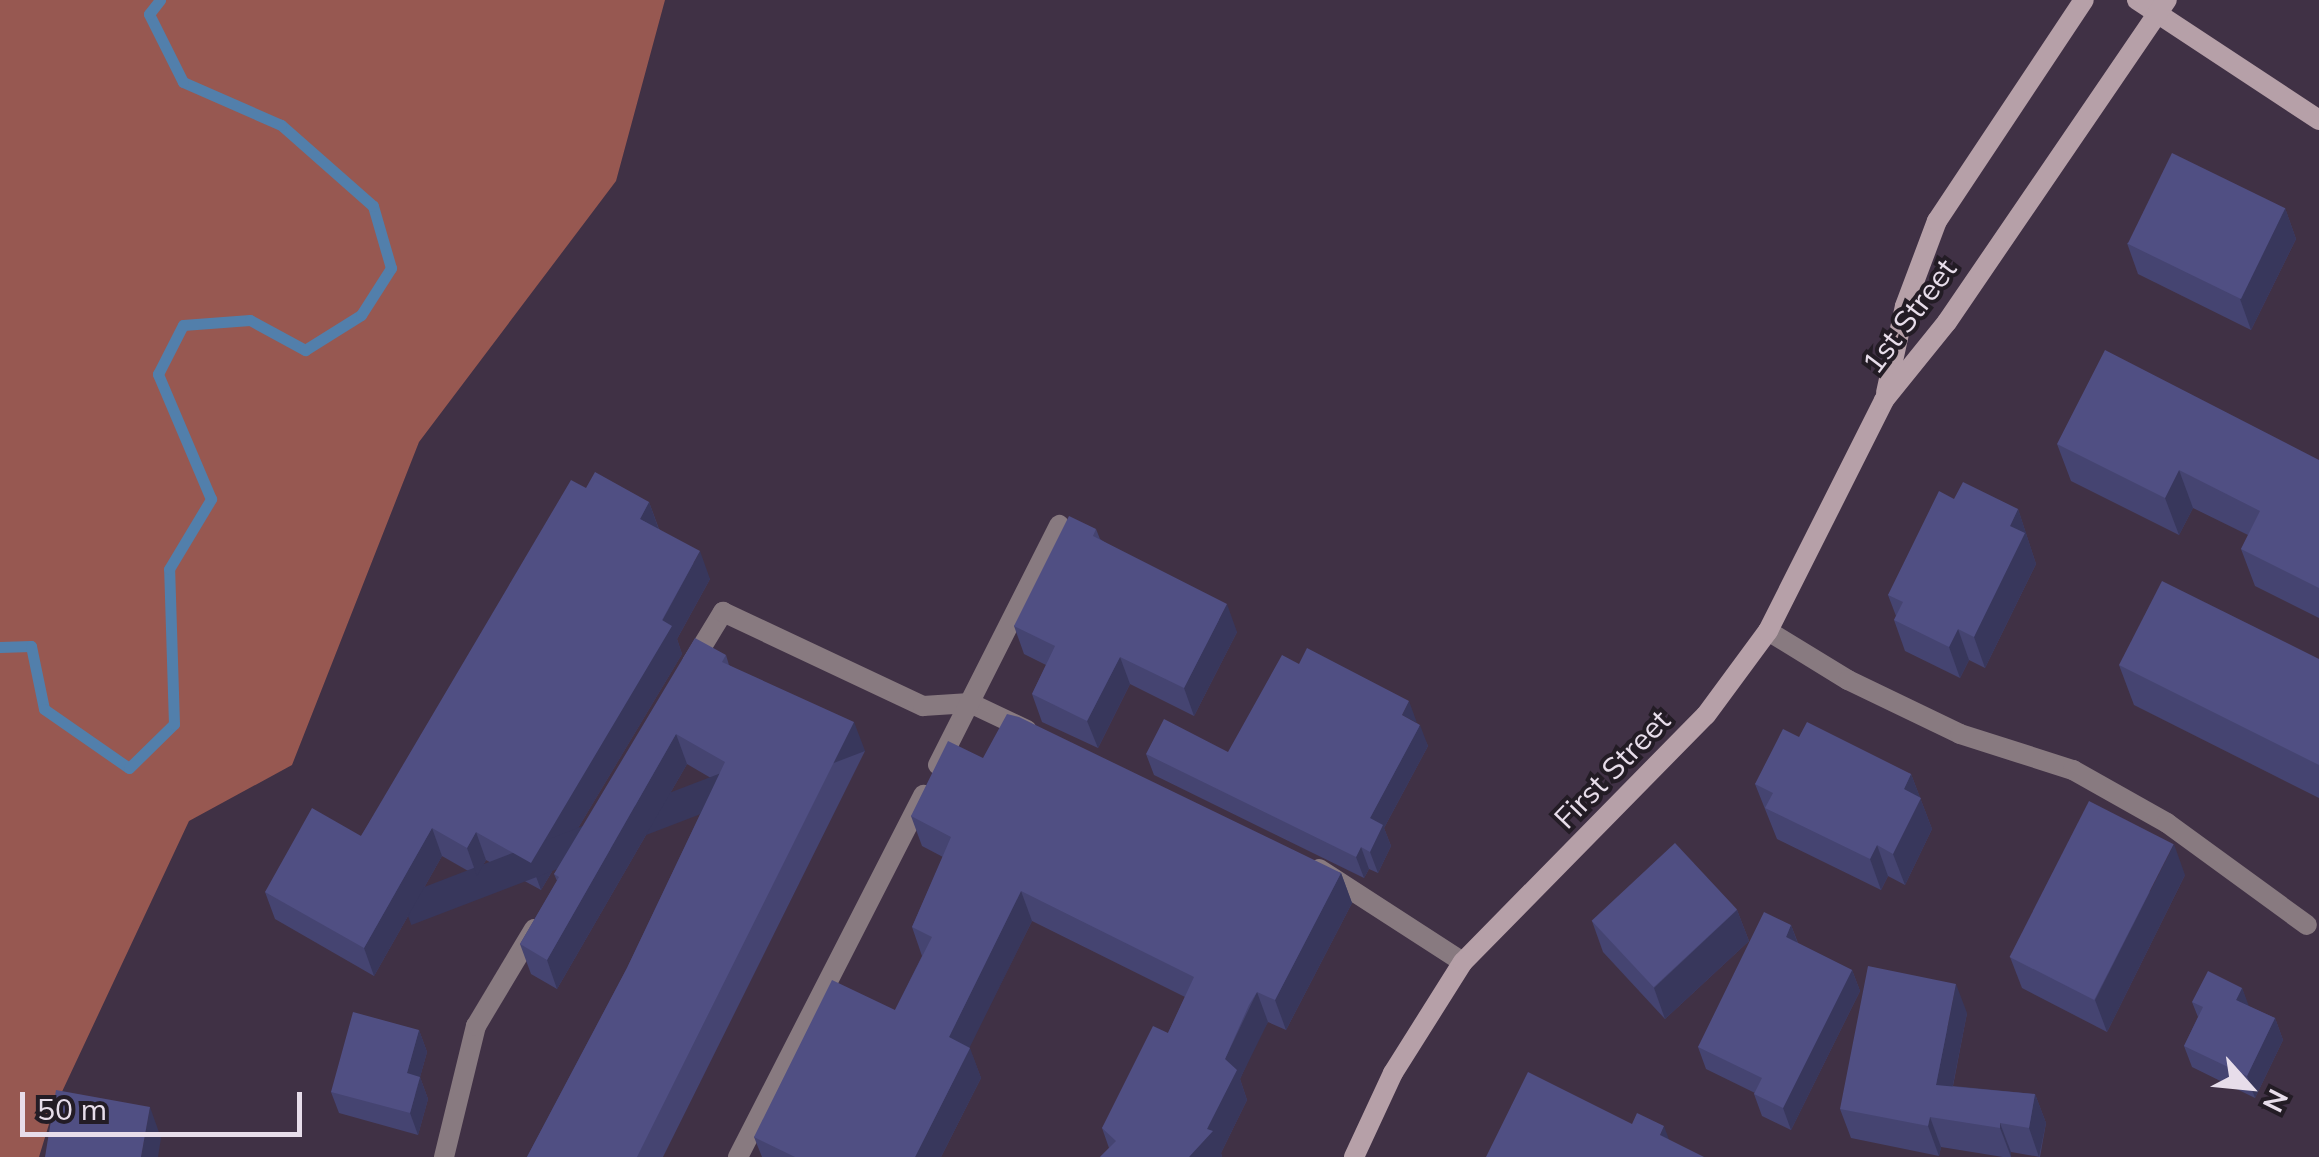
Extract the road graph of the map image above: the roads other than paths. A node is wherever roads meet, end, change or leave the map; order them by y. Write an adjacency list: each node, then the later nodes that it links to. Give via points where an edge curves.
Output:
1 (2084, 0): 5 (street, 1st Street, via 1937,221 1905,306)
2 (2138, 0): 3 (street)
3 (2162, 7): 4 (street); 5 (street, 1st Street, via 1947,322)
4 (2319, 120)
5 (1884, 400): 7 (street, First Street)
6 (1059, 526): 9 (street)
7 (1768, 632): 13 (street, via 1960,734 2073,770 2166,823); 14 (street, First Street, via 1706,715)
8 (683, 678): 9 (street, via 723,612 923,706)
9 (970, 703): 10 (street); 16 (street)
10 (1041, 737)
11 (1290, 855): 14 (street, via 1344,880)
12 (545, 910): 15 (street, via 476,1026)
13 (2307, 925)
14 (1463, 962): 17 (street, First Street, via 1393,1073)
15 (444, 1157)
16 (738, 1157)
17 (1354, 1157)

